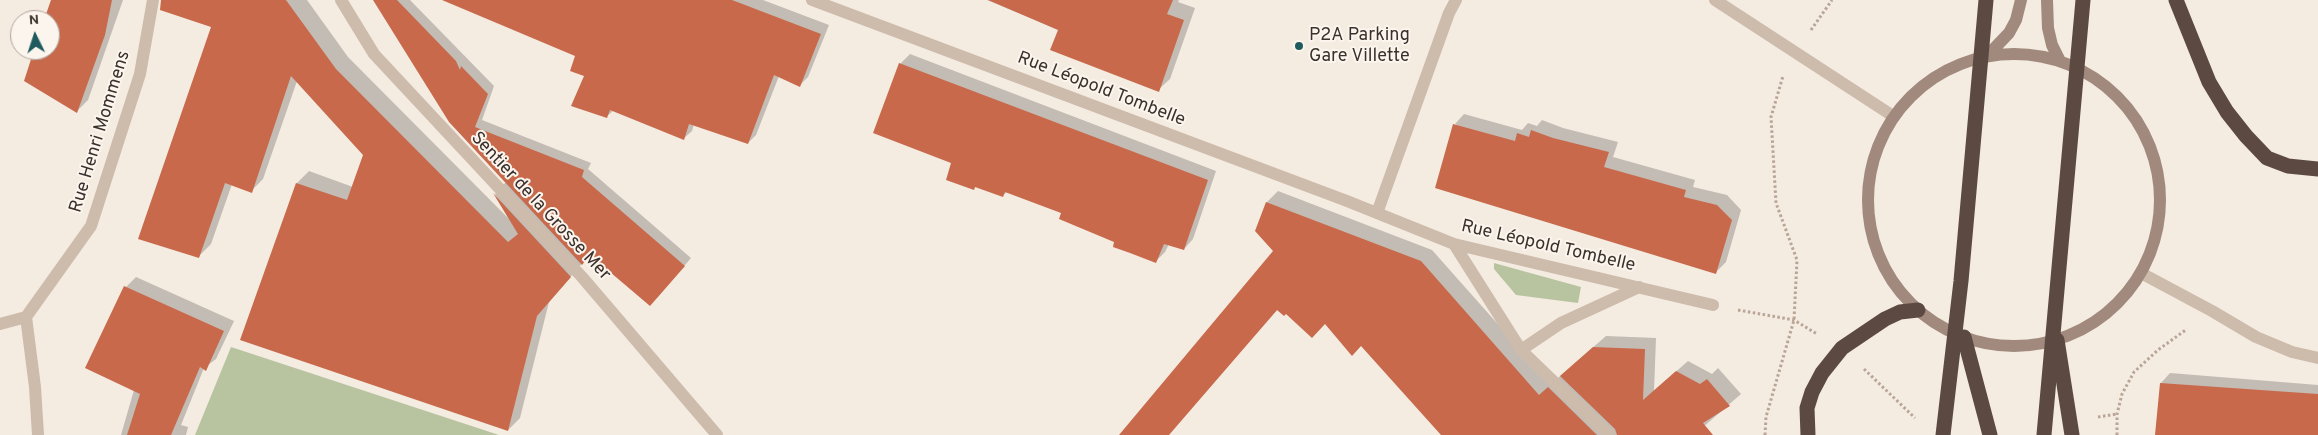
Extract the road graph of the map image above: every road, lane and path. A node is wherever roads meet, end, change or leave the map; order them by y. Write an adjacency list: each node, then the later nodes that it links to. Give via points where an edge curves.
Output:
1 (153, 0): 24 (street, Rue Henri Mommens, via 140,74 91,226)
2 (342, 0): 36 (street, Sentier de la Grosse Mer, via 374,54 582,277)
3 (812, 0): 17 (street, Rue Léopold Tombelle)
4 (1456, 0): 17 (street)
5 (1715, 0): 12 (street)
6 (1832, 0): 12 (path)
7 (1986, 0): 40 (highway, bridge, via 1961,281)
8 (2022, 0): 13 (main road, via 2009,33)
9 (2047, 0): 14 (main road, via 2048,28)
10 (2084, 0): 42 (highway, bridge)
11 (2176, 0): 16 (highway, via 2209,82 2227,112 2267,158 2288,166)
12 (1795, 52): 15 (street); 25 (path, via 1781,80 1771,117 1776,204 1797,260)
13 (1988, 55): 14 (main road, via 2024,53); 15 (main road, via 1951,67 1919,88)
14 (2060, 61): 19 (main road, via 2099,80 2130,110 2151,148 2161,190 2157,233)
15 (1893, 116): 22 (main road, via 1874,154 1867,196 1872,239 1890,278)
16 (2318, 169)
17 (1377, 213): 18 (street, Rue Léopold Tombelle)
18 (1454, 244): 20 (street, Rue Léopold Tombelle); 30 (street)
19 (2141, 273): 23 (street); 28 (main road, via 2119,302 2090,324)
20 (1639, 287): 21 (street, Rue Léopold Tombelle); 30 (street, via 1561,324)
21 (1713, 305): 25 (path)
22 (1918, 310): 27 (main road, via 1940,326); 29 (highway, via 1900,312 1885,319)
23 (2212, 311): 31 (street, via 2256,337 2292,352); 32 (path, via 2158,350 2134,372 2122,394)
24 (26, 317): 26 (street); 35 (street)
25 (1794, 320): 29 (path); 38 (path, via 1766,417)
26 (0, 324)
27 (1964, 337): 28 (main road, via 2010,346); 41 (highway)
28 (2057, 340): 34 (highway)
29 (1842, 348): 33 (path, via 1915,418); 39 (highway, via 1812,392 1807,408)
30 (1522, 350): 37 (street)
31 (2318, 358)
32 (2117, 414): 34 (path); 43 (path)
33 (1924, 419)
34 (2071, 428)
35 (38, 435)
36 (717, 435)
37 (1609, 435)
38 (1765, 435)
39 (1808, 435)
40 (1943, 435)
41 (1990, 435)
42 (2044, 435)
43 (2117, 435)

